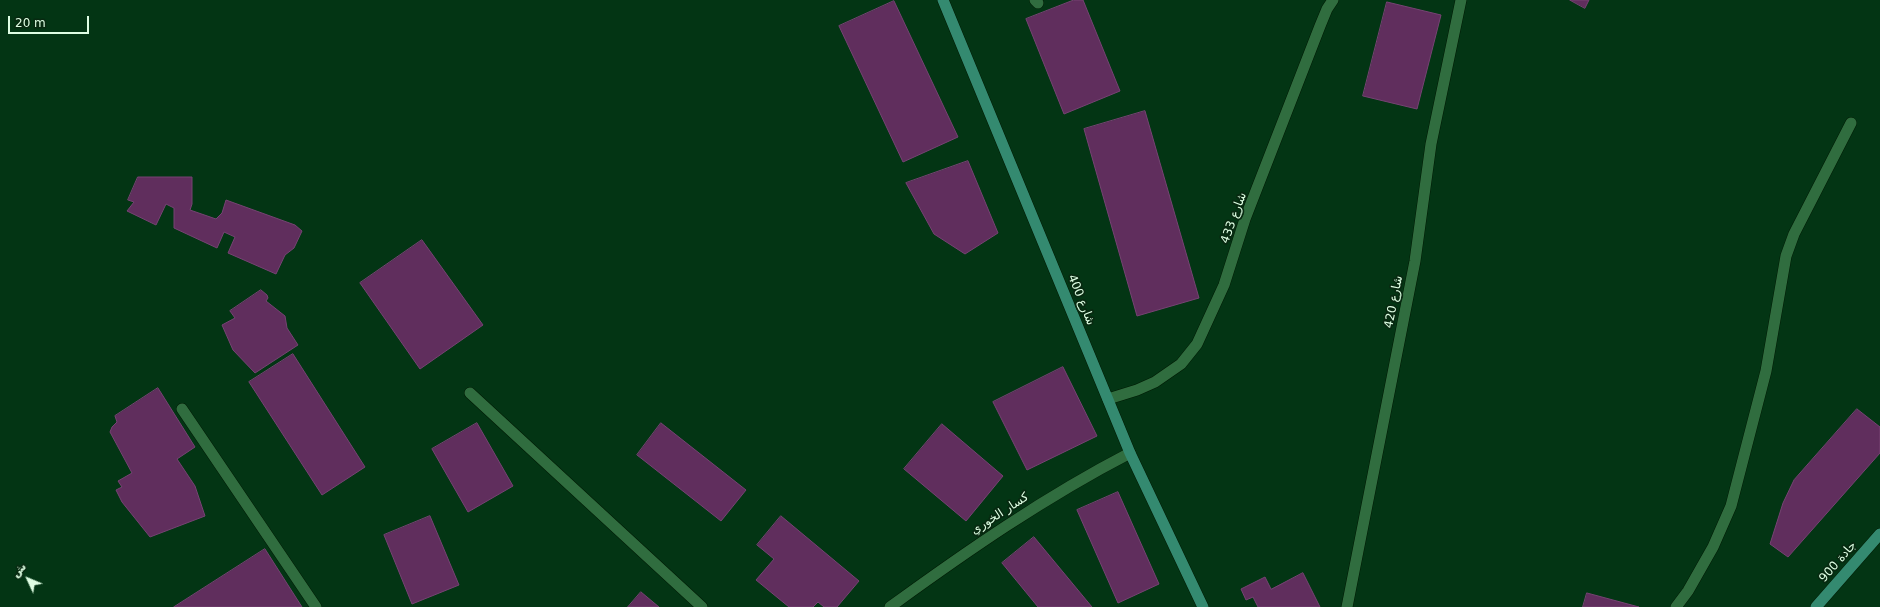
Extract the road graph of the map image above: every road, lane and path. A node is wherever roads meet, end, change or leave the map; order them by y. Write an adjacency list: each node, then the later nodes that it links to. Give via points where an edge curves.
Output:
1 (943, 0): 6 (main road, شارع 400)
2 (1333, 0): 6 (street, شارع 433, via 1320,26 1245,220 1224,285 1197,344 1181,364 1155,382)
3 (1461, 0): 14 (street, شارع 420, via 1431,144 1415,261)
4 (1851, 123): 15 (street, via 1794,234 1786,256 1766,371 1731,506 1713,547)
5 (470, 393): 11 (street)
6 (1108, 399): 8 (main road, شارع 400)
7 (182, 409): 10 (street)
8 (1130, 453): 12 (street, كسار الخوري, via 1026,512); 13 (main road, شارع 400)
9 (1880, 534): 16 (main road, جادة 900)
10 (316, 607)
11 (702, 607)
12 (890, 607)
13 (1203, 607)
14 (1347, 607)
15 (1676, 607)
16 (1816, 607)

